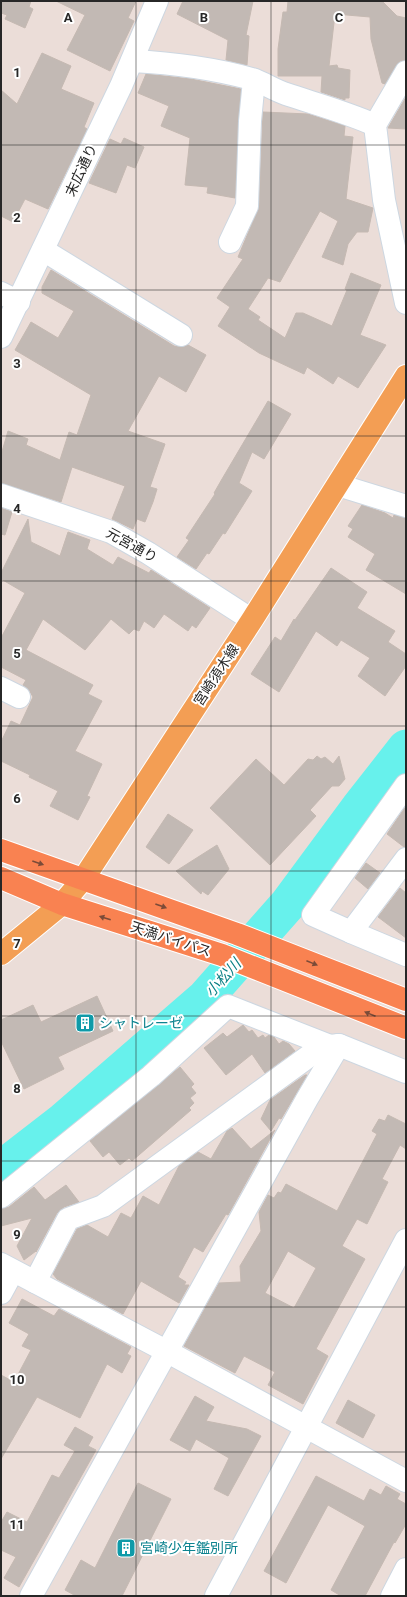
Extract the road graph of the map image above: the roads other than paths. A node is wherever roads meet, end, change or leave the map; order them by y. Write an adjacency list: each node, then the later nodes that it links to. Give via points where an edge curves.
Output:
1 (157, 1): 2 (street, 末広通り)
2 (132, 60): 4 (street, via 207,68); 7 (street, 末広通り)
3 (406, 72): 5 (street)
4 (254, 80): 5 (street, via 283,93 354,115); 6 (street, via 247,206)
5 (375, 125): 9 (street, via 384,200)
6 (230, 242)
7 (43, 250): 8 (street, 末広通り); 10 (street)
8 (10, 298): 11 (street, 末広通り)
9 (406, 303)
10 (181, 336)
11 (1, 337)
12 (406, 376): 13 (main road, 宮崎須木線)
13 (338, 485): 15 (street); 16 (main road, 宮崎須木線)
14 (1, 495): 16 (street, 元宮通り, via 111,532)
15 (406, 506)
16 (252, 620): 21 (main road, 宮崎須木線)
17 (406, 785): 23 (street, via 313,915)
18 (1, 850): 21 (highway, 天満バイパス, one-way to 21)
19 (406, 859): 23 (street)
20 (1, 878): 22 (highway, 天満バイパス)
21 (84, 878): 22 (main road, 宮崎須木線); 26 (highway, 天満バイパス, one-way to 26)
22 (62, 904): 25 (main road, 宮崎須木線); 27 (highway, 天満バイパス, one-way to 22, via 222,955)
23 (351, 932): 24 (street)
24 (405, 952)
25 (1, 954)
26 (406, 1000)
27 (406, 1028)
28 (335, 1046): 29 (street); 30 (street, via 228,1006 152,1076); 33 (street, via 310,1055 103,1206 68,1220); 35 (street, via 189,1314)
29 (406, 1072)
30 (1, 1197)
31 (406, 1240): 36 (street)
32 (7, 1268): 33 (street); 34 (street)
33 (35, 1282): 35 (street)
34 (1, 1293)
35 (166, 1351): 36 (street); 39 (street)
36 (306, 1426): 37 (street); 40 (street)
37 (406, 1481)
38 (406, 1569): 41 (street)
39 (31, 1596)
40 (216, 1596)
41 (392, 1596)

